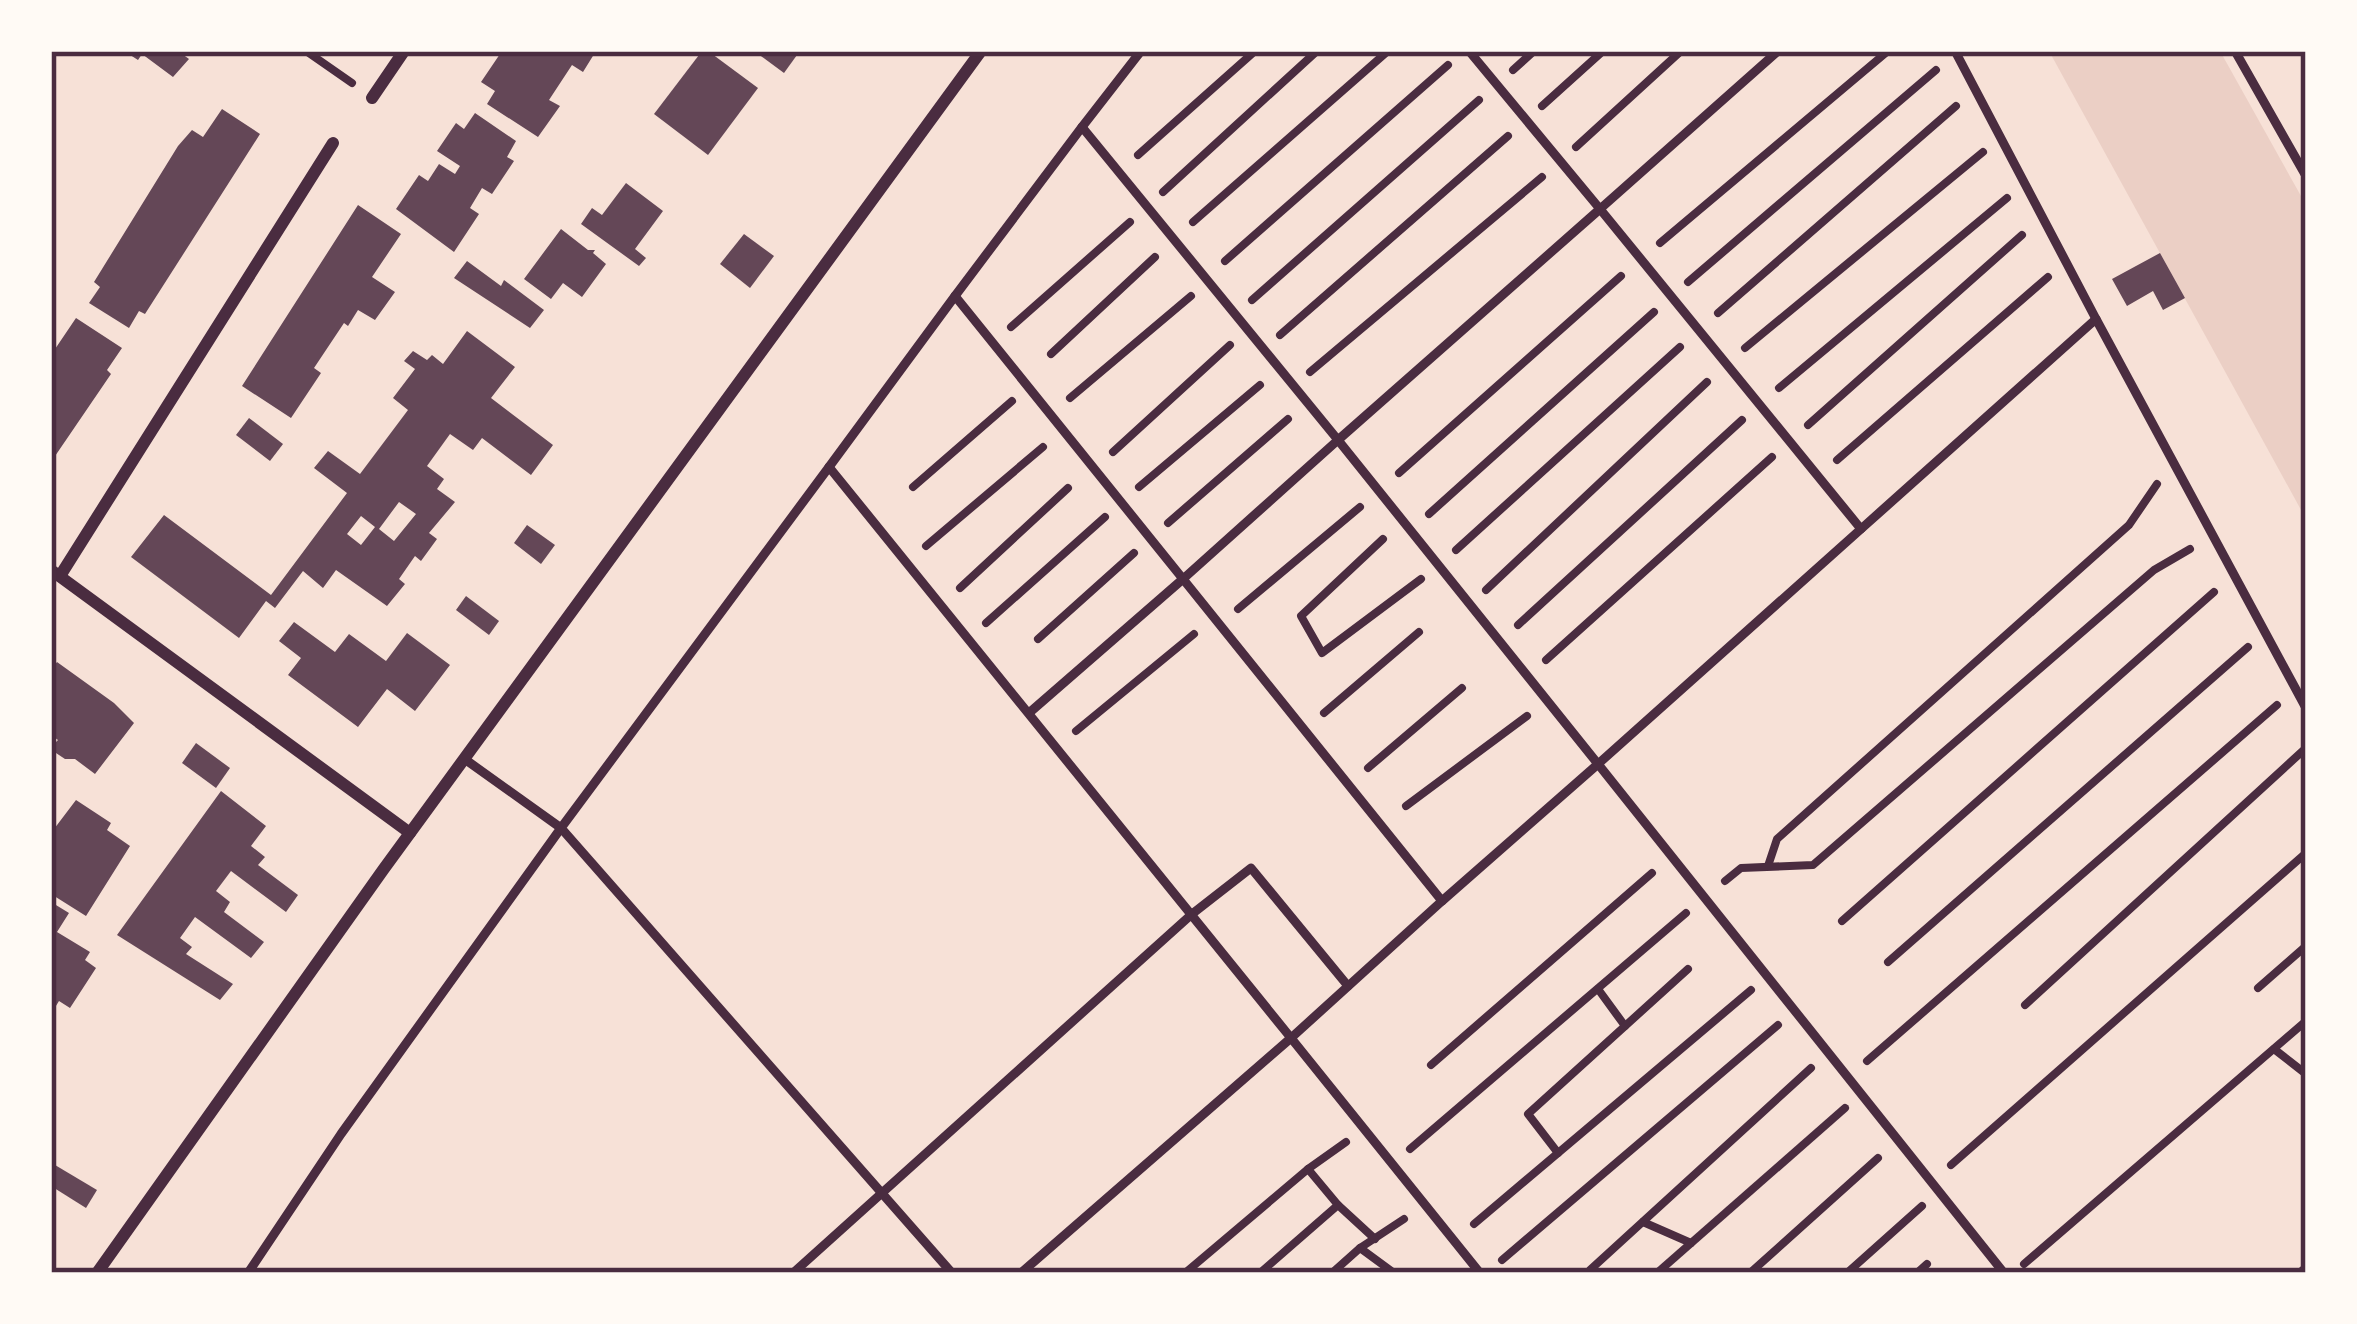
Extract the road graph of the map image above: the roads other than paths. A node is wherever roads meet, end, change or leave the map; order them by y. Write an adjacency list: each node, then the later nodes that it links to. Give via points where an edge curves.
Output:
1 (404, 51): 8 (street)
2 (981, 51): 22 (street)
3 (1142, 51): 9 (lane)
4 (1466, 51): 12 (lane)
5 (1778, 51): 12 (lane)
6 (2235, 51): 11 (lane)
7 (1955, 52): 14 (lane)
8 (372, 98)
9 (1082, 127): 13 (lane); 15 (lane)
10 (333, 143): 18 (street)
11 (2306, 176)
12 (1600, 209): 15 (lane); 17 (lane)
13 (956, 296): 16 (lane); 19 (lane)
14 (2096, 319): 17 (lane); 20 (lane)
15 (1338, 440): 19 (lane); 23 (lane)
16 (829, 467): 21 (lane); 24 (lane)
17 (1861, 529): 23 (lane)
18 (55, 573): 25 (street)
19 (1183, 579): 21 (lane); 26 (lane)
20 (2306, 708)
21 (1030, 713): 27 (lane)
22 (466, 760): 24 (lane); 25 (street)
23 (1598, 764): 26 (lane); 37 (lane)
24 (561, 829): 30 (lane); 32 (lane)
25 (410, 833): 31 (street)
26 (1442, 901): 28 (lane)
27 (1192, 914): 28 (lane, via 1251,868); 29 (lane); 30 (lane)
28 (1348, 986): 29 (lane)
29 (1292, 1038): 35 (lane); 36 (lane)
30 (881, 1193): 33 (lane); 34 (lane)
31 (98, 1273)
32 (248, 1273)
33 (794, 1273)
34 (952, 1273)
35 (1021, 1273)
36 (1484, 1273)
37 (2004, 1273)

